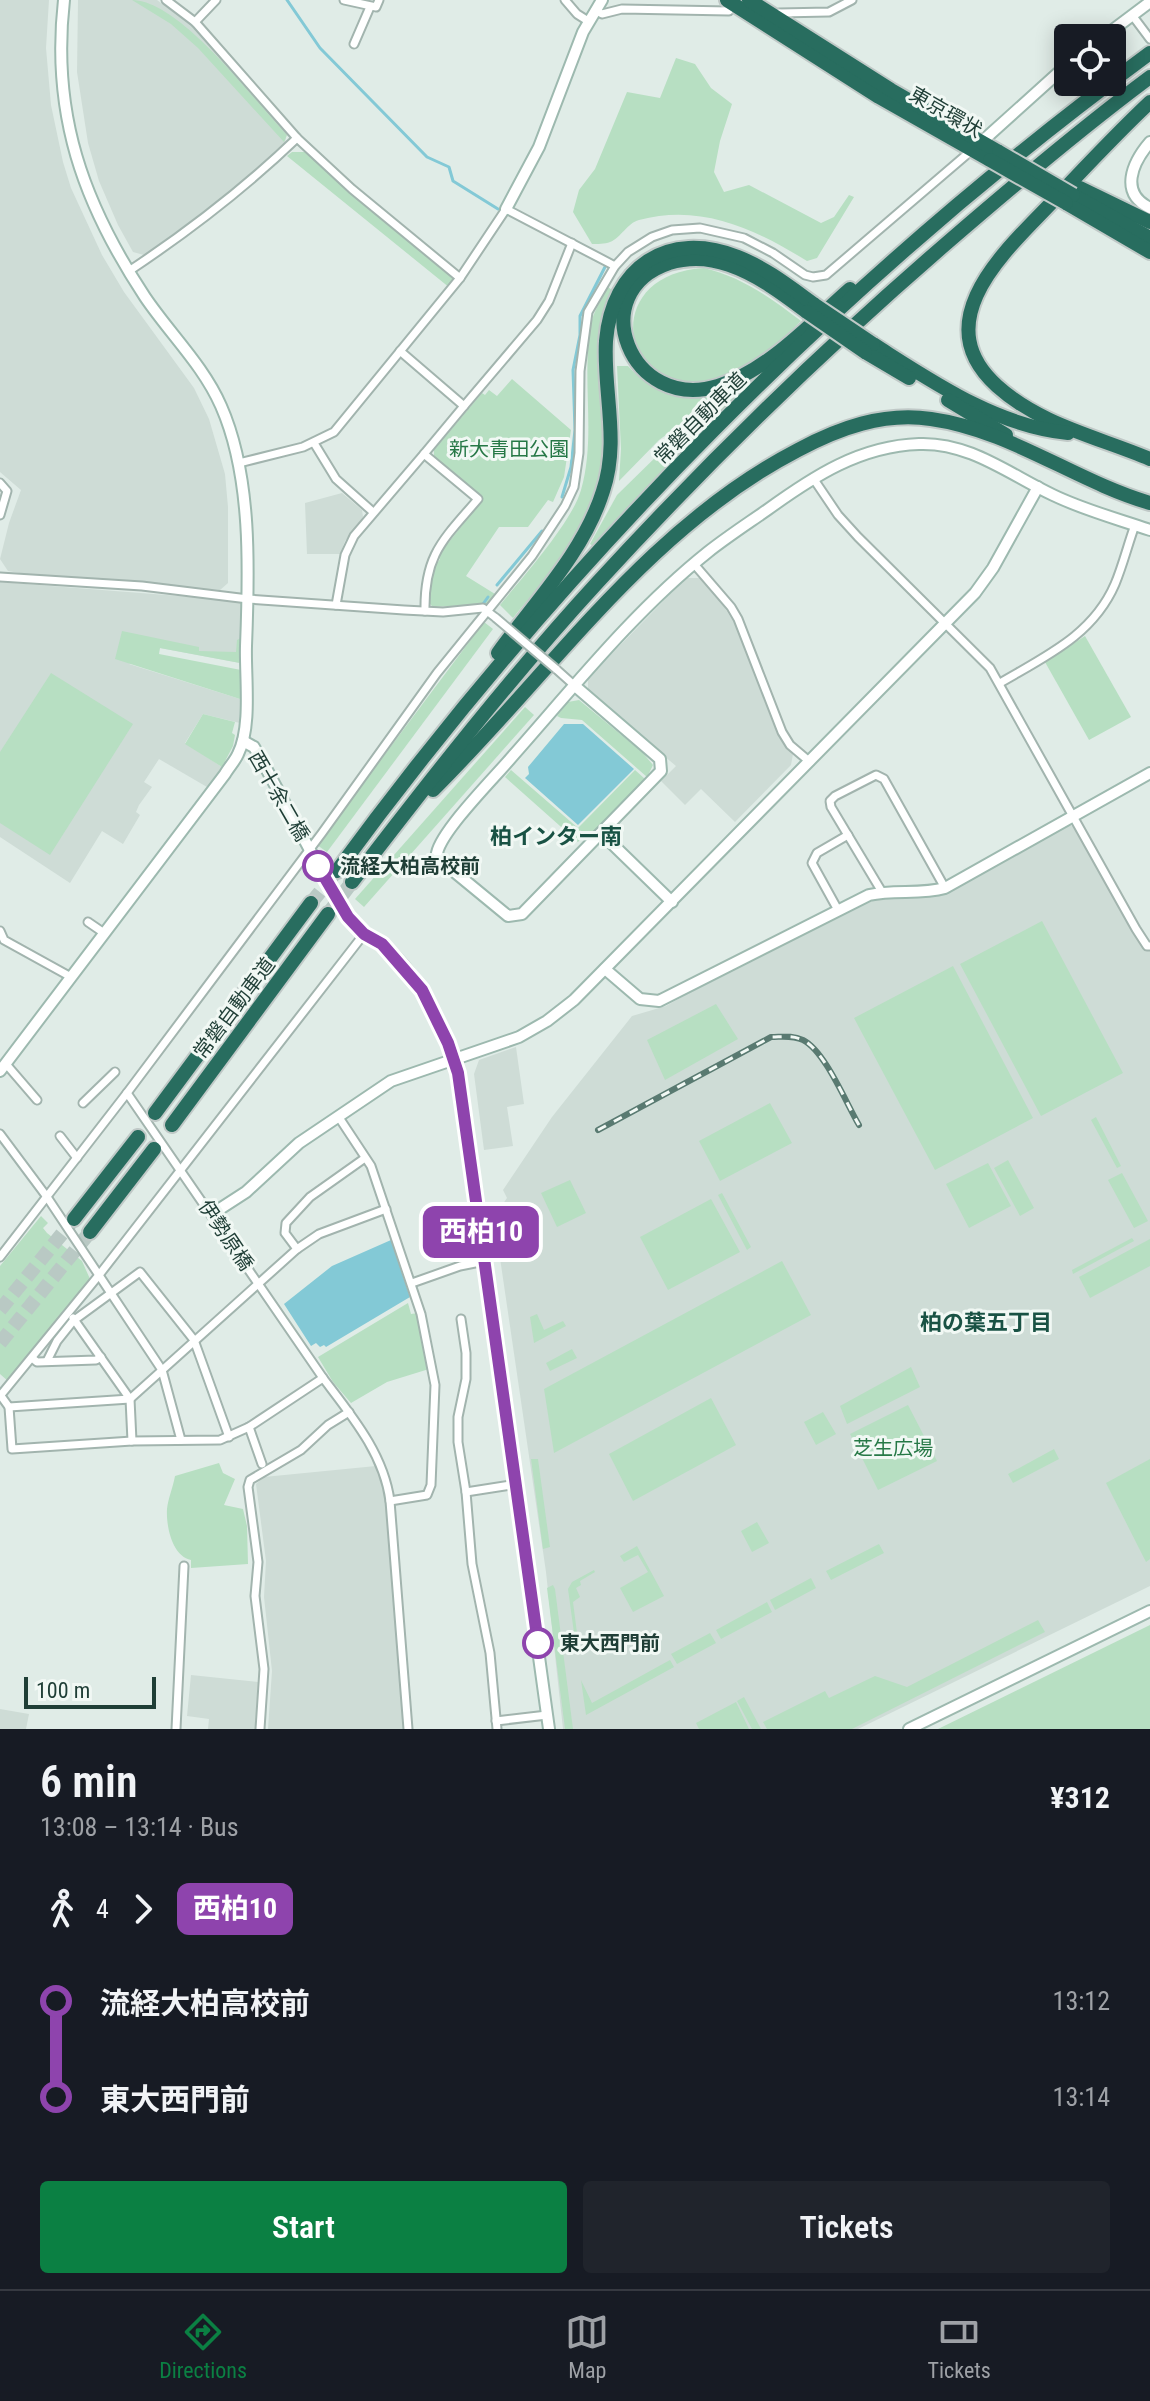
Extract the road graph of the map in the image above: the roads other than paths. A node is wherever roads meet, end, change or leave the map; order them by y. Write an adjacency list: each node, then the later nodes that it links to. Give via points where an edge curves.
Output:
1 (64, 0): 38 (street, via 61,61 73,146 88,195)
2 (166, 0): 16 (street)
3 (216, 0): 16 (street)
4 (344, 0): 12 (street)
5 (379, 0): 12 (street)
6 (565, 0): 15 (street)
7 (602, 0): 13 (street)
8 (749, 0): 17 (highway, 東京環状)
9 (852, 0): 17 (street, via 829,12 779,13)
10 (730, 2): 13 (street, via 729,11); 17 (highway, 東京環状)
11 (1150, 2): 14 (street)
12 (370, 7): 20 (street)
13 (595, 10): 15 (street)
14 (1132, 15): 18 (street); 19 (street)
15 (588, 21): 32 (street, via 539,147)
16 (195, 22): 25 (street)
17 (773, 24): 27 (highway, 東京環状, via 879,97)
18 (1120, 24)
19 (1150, 39)
20 (354, 44)
21 (1150, 53): 30 (highway, 常磐自動車道)
22 (1054, 77): 27 (street)
23 (1150, 77): 72 (highway, 常磐自動車道, via 899,284 746,428 596,584)
24 (1150, 102): 44 (highway, via 1000,256 984,277 970,313 971,340 987,376 1018,402)
25 (297, 138): 38 (street, via 249,184); 39 (street)
26 (1150, 142): 31 (street, via 1139,156 1131,194)
27 (977, 146): 28 (highway, 東京環状); 37 (street, via 836,269 820,277 805,275 744,238 700,228 652,237)
28 (994, 156): 29 (highway, 東京環状, bridge); 29 (highway, 東京環状, bridge)
29 (1073, 195): 33 (highway); 34 (highway, 東京環状); 36 (highway, 東京環状)
30 (969, 197): 40 (highway, via 869,272 780,349 721,385 688,390 657,381 634,359 623,329 625,309 638,283 664,265 693,259 741,270); 68 (highway, 常磐自動車道, via 819,329 659,487 515,645)
31 (1150, 208)
32 (506, 209): 35 (street); 39 (street)
33 (1150, 222)
34 (1150, 238)
35 (572, 243): 37 (street); 43 (street, via 537,320)
36 (1150, 252)
37 (615, 266): 62 (street, via 588,312 580,371 579,453 571,494 532,556)
38 (129, 271): 49 (street, via 213,390)
39 (460, 278): 42 (street)
40 (811, 308): 41 (highway, bridge); 68 (highway, via 759,267 706,249 665,252 624,282 607,332 611,456 593,519)
41 (869, 348): 44 (highway, via 998,415); 46 (highway)
42 (400, 351): 43 (street); 45 (street, via 341,425)
43 (464, 406): 47 (street)
44 (1077, 434): 48 (highway)
45 (314, 443): 49 (street); 54 (street, via 336,479)
46 (1030, 450): 53 (highway); 72 (highway, via 949,423 894,417 832,433 764,468 704,509 644,561 473,750)
47 (424, 454): 54 (street); 63 (street, via 478,499 434,553)
48 (1150, 459)
49 (239, 463): 60 (street)
50 (813, 478): 52 (street, via 875,450 924,443 982,458); 58 (street); 64 (street, via 858,537)
51 (0, 483): 55 (street, via 7,491)
52 (1038, 487): 56 (street); 64 (street, via 993,568)
53 (1150, 503)
54 (373, 512): 61 (street, via 345,555)
55 (0, 515)
56 (1135, 525): 57 (street); 65 (street, via 1116,582 1093,620 1068,643)
57 (1150, 530)
58 (694, 564): 66 (street); 69 (street, via 738,619 782,732)
59 (0, 577): 60 (street)
60 (248, 599): 61 (street); 67 (street)
61 (336, 605): 63 (street)
62 (487, 610): 63 (street); 66 (street, bridge); 75 (street)
63 (425, 611)
64 (946, 623): 65 (street); 69 (street)
65 (1000, 683): 71 (street)
66 (575, 686): 73 (street, via 662,766 655,780); 73 (street, via 442,839 437,853 514,917)
67 (243, 741): 75 (street, 西十余二橋, via 254,747); 86 (street, via 225,774)
68 (425, 754): 76 (highway, 常磐自動車道)
69 (810, 762): 80 (street)
70 (1150, 773): 71 (street)
71 (1073, 817): 78 (street); 89 (street)
72 (390, 832): 77 (highway, 常磐自動車道)
73 (602, 834): 80 (street)
74 (848, 835): 78 (street, via 830,801 879,775); 79 (street); 82 (street, via 817,853 812,863)
75 (309, 848): 87 (street, 西十余二橋, via 341,908); 95 (street)
76 (337, 871)
77 (352, 882)
78 (945, 888): 79 (street)
79 (882, 892): 82 (street)
80 (672, 902): 90 (street)
81 (311, 903): 98 (highway, 常磐自動車道)
82 (838, 910): 90 (street, via 659,1001 640,999)
83 (328, 914): 100 (highway, 常磐自動車道)
84 (88, 922): 86 (street)
85 (0, 931): 88 (street)
86 (104, 933): 91 (street)
87 (364, 934): 92 (street, 西十余二橋, via 382,944 422,990); 107 (street)
88 (2, 943): 91 (street)
89 (1150, 946)
90 (605, 969): 92 (street, via 533,1029)
91 (71, 977): 93 (street)
92 (454, 1058): 99 (street, via 391,1081); 115 (street, 西十余二橋)
93 (3, 1068): 96 (street)
94 (115, 1072): 97 (street)
95 (127, 1093): 105 (street); 107 (street, 伊勢原橋)
96 (37, 1100)
97 (83, 1103)
98 (155, 1113)
99 (338, 1116): 106 (street); 110 (street)
100 (172, 1125)
101 (0, 1134): 108 (street)
102 (60, 1136): 105 (street)
103 (138, 1137): 111 (highway)
104 (154, 1149): 112 (highway)
105 (77, 1158): 108 (street)
106 (365, 1158): 109 (street); 113 (street, via 310,1197 286,1223 285,1233)
107 (181, 1169): 110 (street, 伊勢原橋); 116 (street)
108 (47, 1197): 114 (street); 116 (street)
109 (386, 1209): 113 (street, via 319,1234); 118 (street)
110 (212, 1214): 117 (street, 伊勢原橋)
111 (74, 1219)
112 (90, 1232)
113 (297, 1249): 117 (street)
114 (0, 1257)
115 (485, 1261): 118 (street); 137 (street, 西十余二橋)
116 (99, 1275): 119 (street); 120 (street)
117 (258, 1283): 122 (street); 127 (street, 伊勢原橋)
118 (412, 1283): 139 (street, via 435,1385 431,1485 420,1498)
119 (111, 1294): 120 (street); 122 (street, via 140,1272); 126 (street)
120 (72, 1317): 123 (street); 124 (street); 125 (street)
121 (461, 1319): 138 (street, via 466,1379 458,1442)
122 (194, 1340): 126 (street); 133 (street)
123 (101, 1357): 125 (street); 129 (street)
124 (32, 1358): 125 (street); 128 (street)
125 (47, 1361)
126 (162, 1370): 129 (street); 134 (street)
127 (323, 1378): 131 (street, 伊勢原橋); 132 (street)
128 (0, 1396): 130 (street)
129 (130, 1399): 130 (street); 135 (street)
130 (9, 1407): 135 (street, via 12,1449)
131 (349, 1412): 139 (street, 伊勢原橋, via 384,1471); 145 (street, via 301,1450 250,1480 248,1487 264,1669)
132 (249, 1427): 133 (street); 136 (street)
133 (229, 1437): 134 (street)
134 (181, 1440): 135 (street)
135 (132, 1441)
136 (262, 1464)
137 (517, 1484): 138 (street); 142 (street, 西十余二橋)
138 (466, 1492): 143 (street)
139 (390, 1501): 146 (street, 伊勢原橋)
140 (184, 1566): 144 (street)
141 (1150, 1611): 148 (street)
142 (547, 1715): 143 (street); 147 (street, 西十余二橋)
143 (496, 1725)
144 (176, 1729)
145 (260, 1729)
146 (408, 1729)
147 (549, 1729)
148 (909, 1729)

